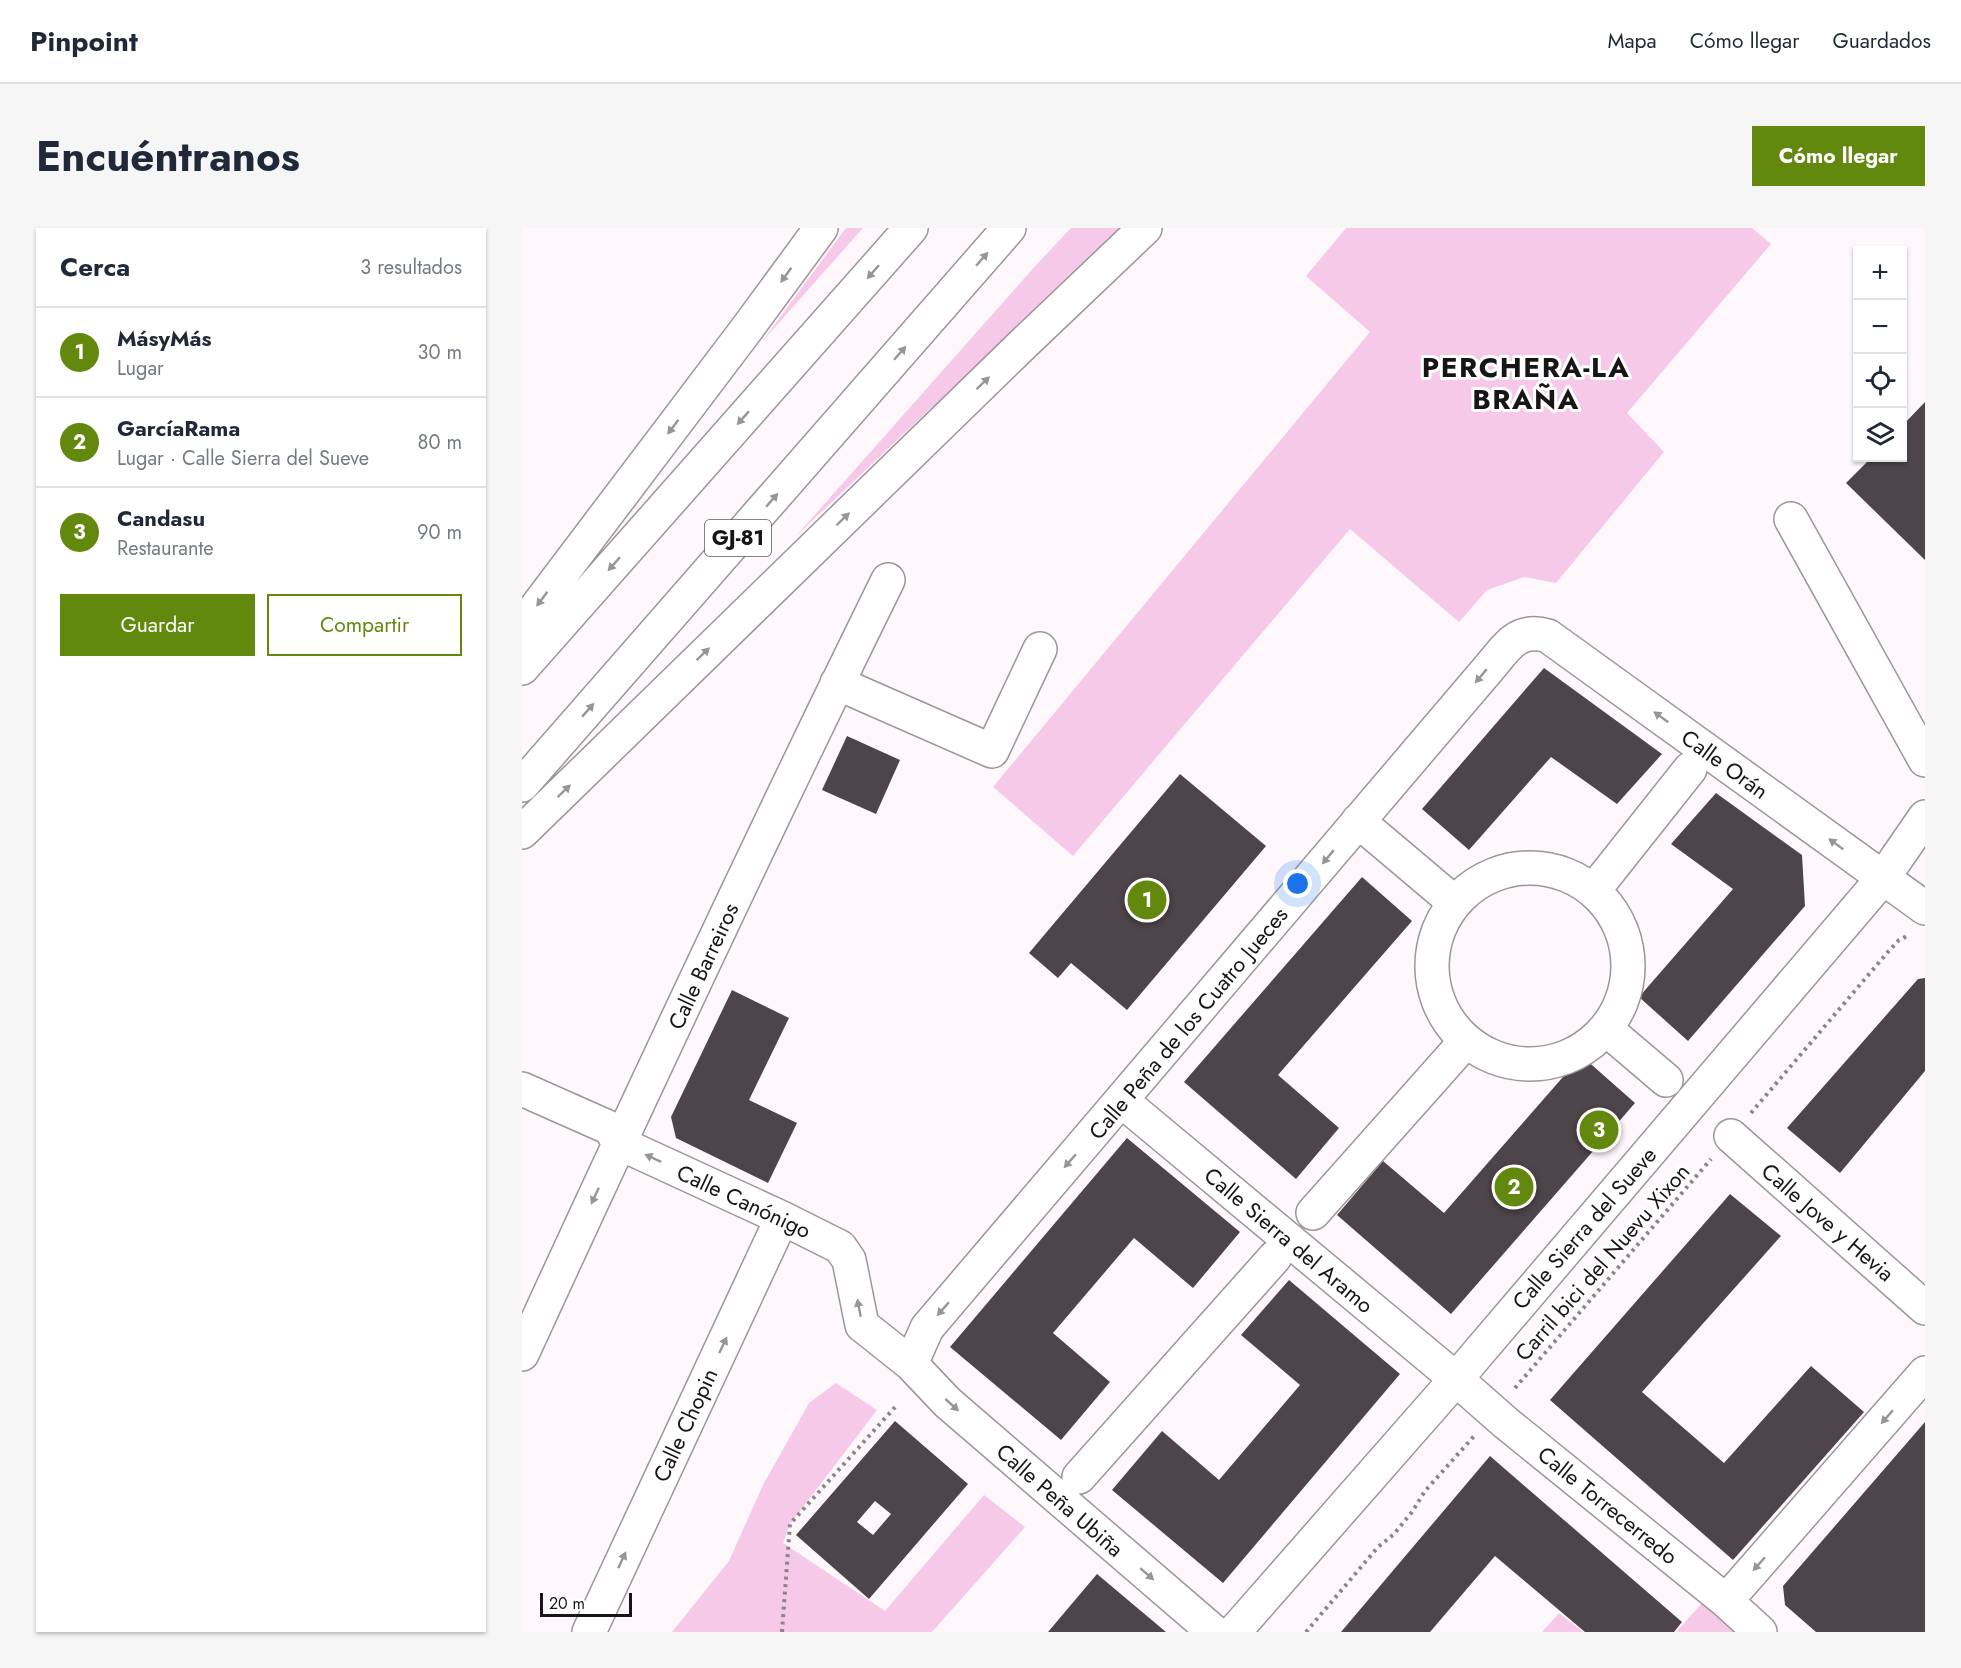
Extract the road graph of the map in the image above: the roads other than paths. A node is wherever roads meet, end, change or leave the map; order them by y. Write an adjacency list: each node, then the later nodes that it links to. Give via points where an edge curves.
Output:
1 (821, 228): 7 (main road, one-way to 7)
2 (911, 228): 10 (main road, one-way to 10)
3 (1009, 228): 14 (main road, GJ-81, one-way to 3)
4 (1145, 228): 17 (main road, one-way to 4)
5 (1791, 519): 12 (main road)
6 (888, 580): 11 (main road, Calle Barreiros)
7 (522, 626)
8 (1522, 635): 16 (main road, Calle Peña de los Cuatro Jueces, one-way to 16, via 1514,639); 18 (main road, Calle Orán, one-way to 8, via 1548,636 1535,632)
9 (1040, 649): 11 (main road, via 992,751)
10 (522, 668)
11 (837, 683): 28 (main road, Calle Barreiros)
12 (1925, 760)
13 (1690, 769): 19 (main road)
14 (522, 785)
15 (1925, 817): 18 (main road, Calle Sierra del Sueve)
16 (1358, 822): 20 (main road); 26 (main road, Calle Peña de los Cuatro Jueces, one-way to 26)
17 (522, 831)
18 (1883, 878): 21 (main road, Calle Orán); 36 (main road, Calle Sierra del Sueve)
19 (1594, 890): 20 (main road, via 1567,875 1537,867 1506,870 1478,882); 22 (main road, via 1614,914 1626,942 1628,963 1622,1003)
20 (1454, 902): 23 (main road, via 1439,929 1432,958 1434,989 1446,1018)
21 (1919, 920)
22 (1606, 1029): 23 (main road, via 1582,1049 1553,1061 1523,1064 1493,1057); 24 (main road)
23 (1466, 1041): 29 (main road)
24 (1666, 1080)
25 (522, 1089): 28 (main road, Calle Canónigo, via 610,1128)
26 (1122, 1101): 34 (main road, Calle Peña de los Cuatro Jueces, one-way to 34, via 927,1328); 36 (main road, Calle Sierra del Aramo)
27 (1731, 1137): 32 (main road, Calle Jove y Hevia)
28 (619, 1143): 30 (main road, Calle Canónigo, one-way to 28); 33 (main road, Calle Barreiros, one-way to 33)
29 (1313, 1213)
30 (782, 1218): 34 (main road, Calle Canónigo, one-way to 30, via 862,1325 849,1260 840,1247); 39 (main road, Calle Chopin, one-way to 30)
31 (1275, 1257): 37 (main road)
32 (1925, 1308)
33 (522, 1354)
34 (911, 1364): 40 (main road, Calle Peña Ubiña, one-way to 40, via 947,1402)
35 (1925, 1373): 38 (main road, one-way to 38)
36 (1456, 1379): 38 (main road, Calle Torrecerredo); 41 (main road, Calle Sierra del Sueve)
37 (1079, 1477)
38 (1726, 1601): 42 (main road, Calle Torrecerredo)
39 (589, 1632)
40 (1214, 1632)
41 (1234, 1632)
42 (1760, 1632)

